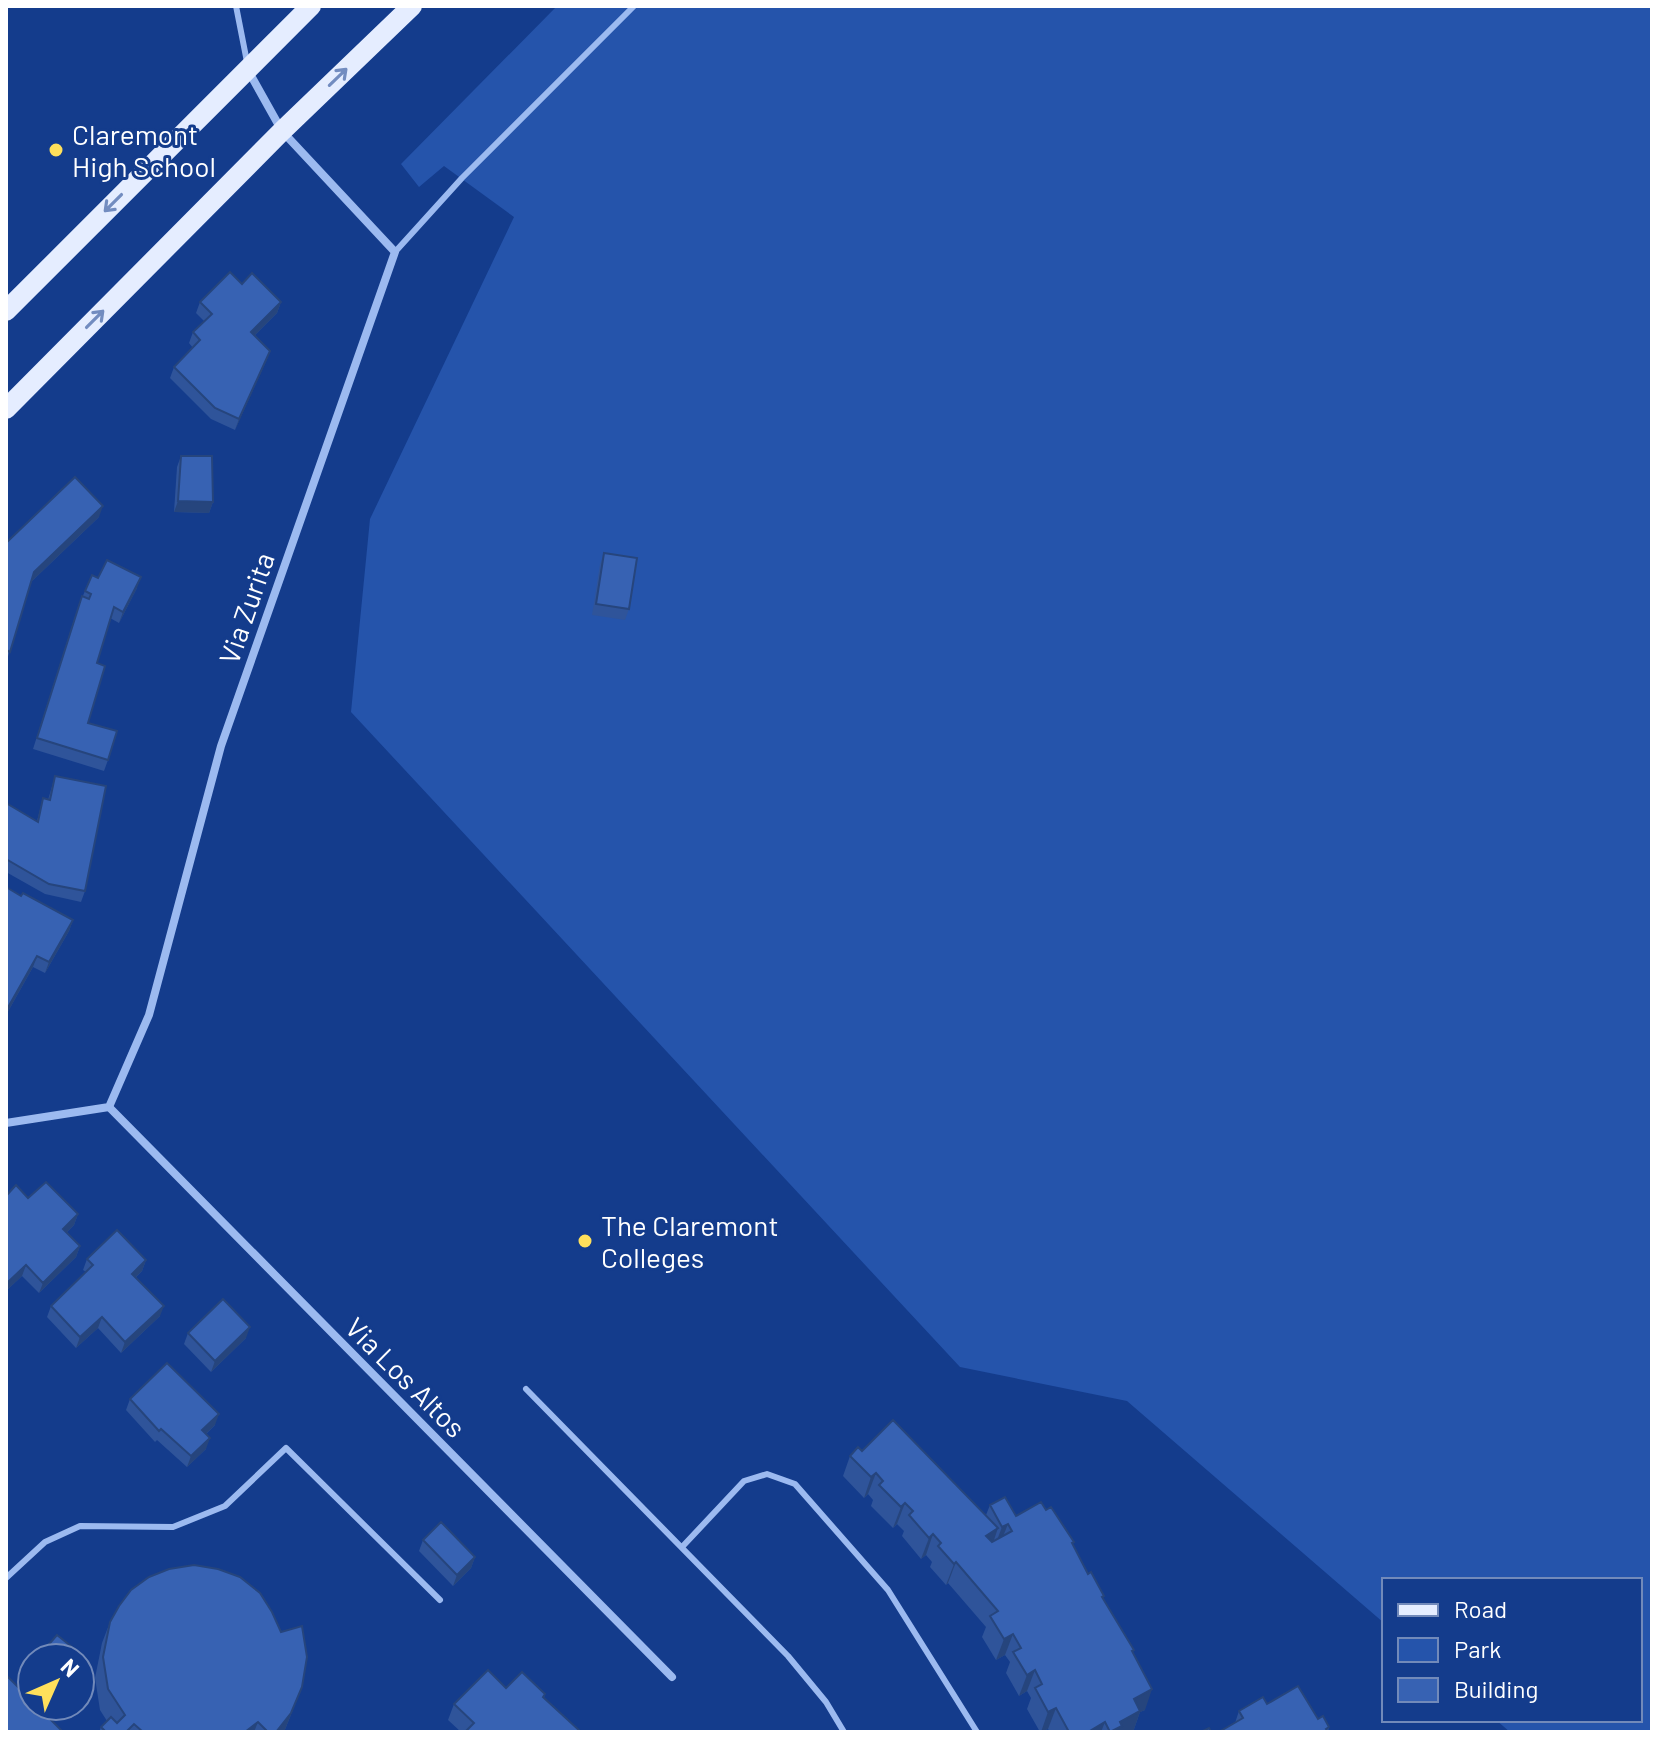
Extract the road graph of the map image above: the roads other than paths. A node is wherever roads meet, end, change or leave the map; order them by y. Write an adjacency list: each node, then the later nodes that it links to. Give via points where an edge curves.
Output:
1 (236, 6): 5 (lane)
2 (311, 6): 5 (main road)
3 (412, 6): 6 (main road, one-way to 3)
4 (634, 6): 7 (lane)
5 (248, 69): 6 (street); 8 (main road, one-way to 8)
6 (282, 131): 7 (street); 9 (main road, one-way to 6)
7 (395, 252): 10 (street, Via Zurita, via 221,746 149,1015)
8 (6, 311)
9 (6, 409)
10 (109, 1107): 11 (street); 16 (street, Via Los Altos)
11 (6, 1123)
12 (526, 1389): 13 (lane)
13 (683, 1546): 17 (lane, via 788,1656); 18 (lane, via 744,1481 767,1474 795,1484 888,1590)
14 (6, 1578): 15 (lane, via 45,1542 80,1526 173,1527 225,1506 286,1448)
15 (440, 1600)
16 (672, 1677)
17 (844, 1732)
18 (977, 1732)

